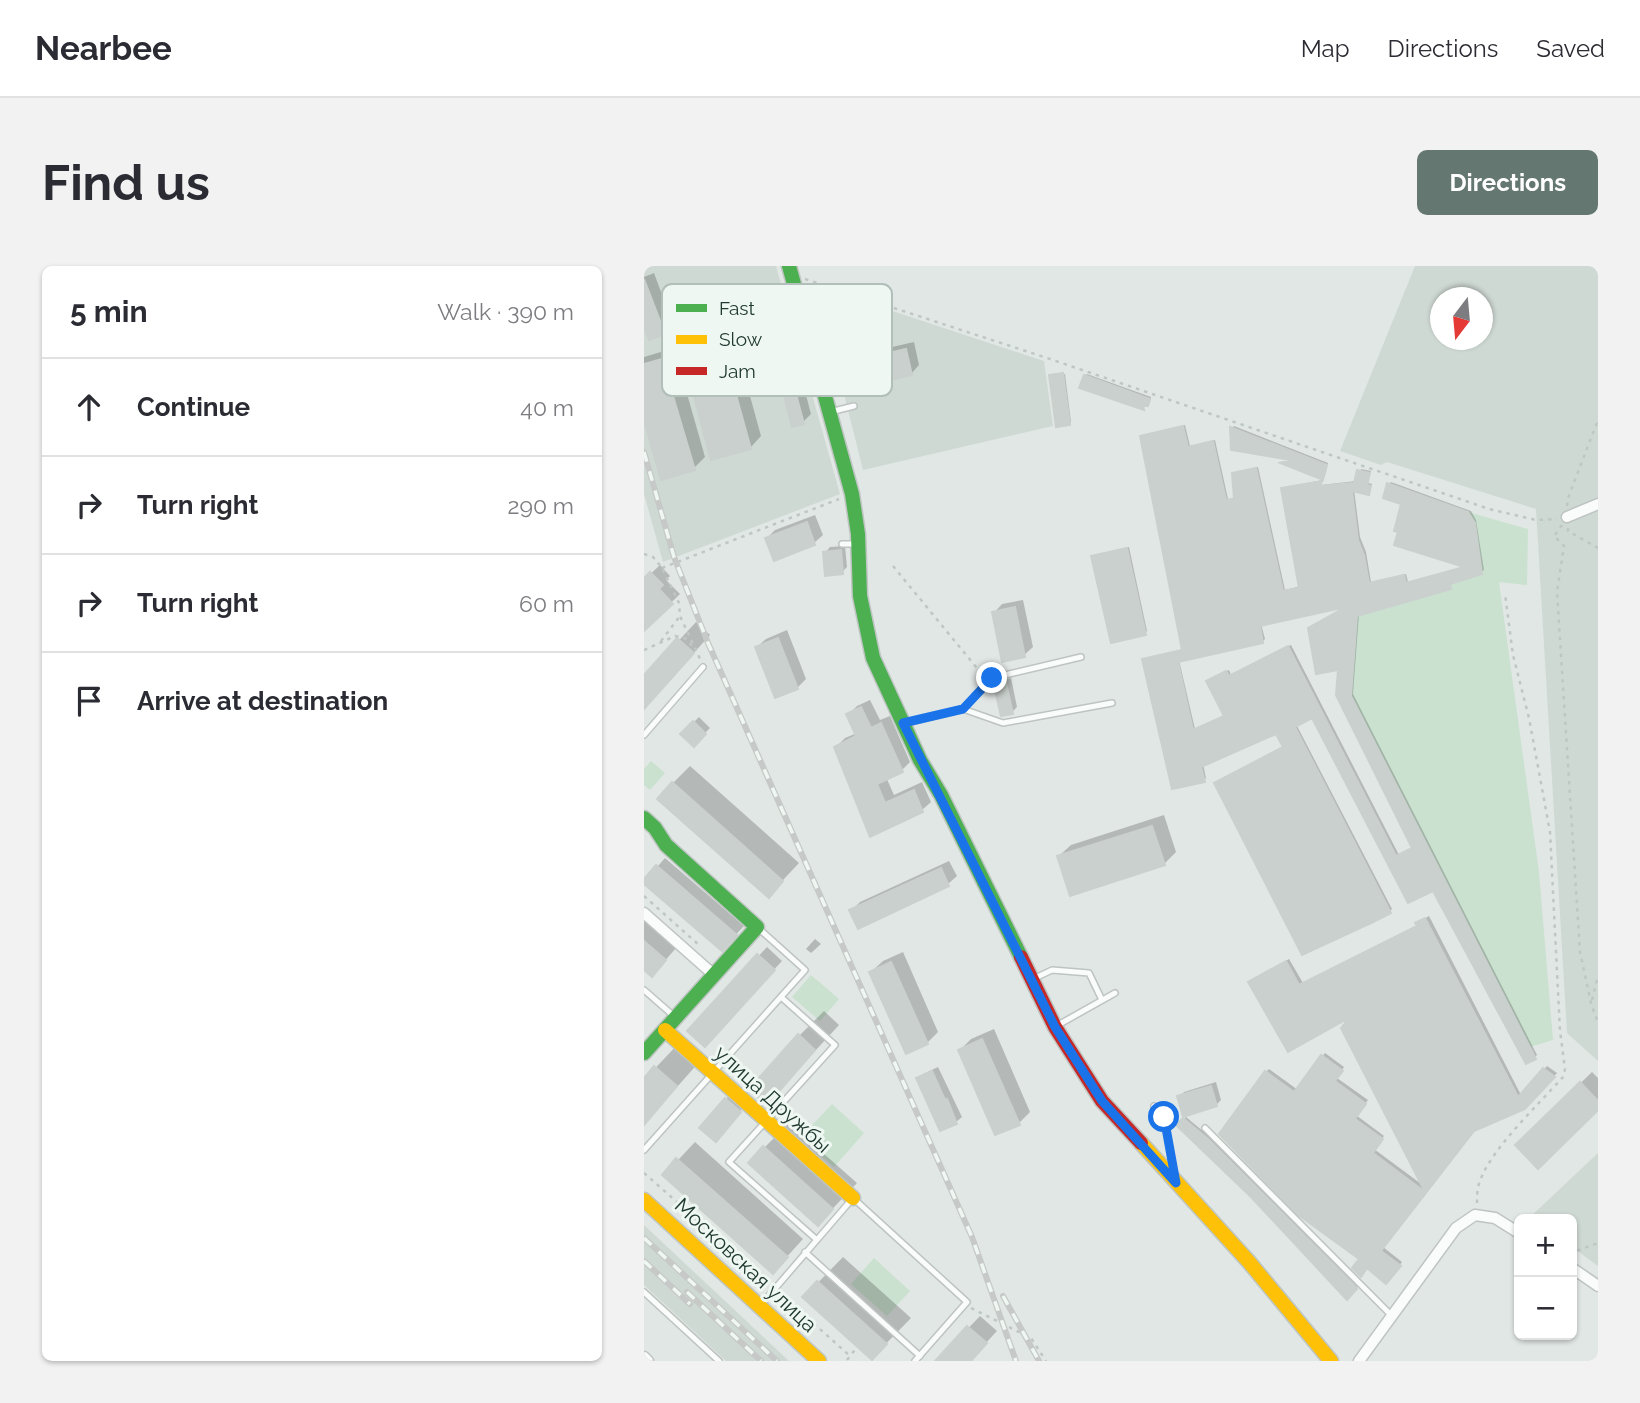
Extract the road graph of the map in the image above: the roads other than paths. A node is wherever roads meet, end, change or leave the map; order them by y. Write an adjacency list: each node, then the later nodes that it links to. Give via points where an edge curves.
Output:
1 (789, 266): 2 (street)
2 (794, 284)
3 (826, 396): 5 (street)
4 (854, 406): 5 (lane)
5 (830, 412): 9 (street, via 852,494)
6 (1598, 504): 7 (street)
7 (1567, 517)
8 (842, 544): 9 (lane)
9 (859, 544): 14 (street, via 860,596 873,658)
10 (1081, 657): 13 (lane, via 992,678)
11 (704, 667): 15 (lane)
12 (1112, 703): 13 (lane, via 1003,723)
13 (963, 709): 14 (lane)
14 (903, 723): 20 (street, via 920,760 945,793)
15 (644, 735)
16 (644, 818): 18 (street, via 666,845)
17 (644, 913): 19 (street)
18 (757, 927): 19 (street); 23 (lane, via 805,970)
19 (715, 975): 25 (street)
20 (1032, 980): 24 (lane, via 1052,970 1088,973); 26 (street)
21 (644, 990): 25 (lane)
22 (1115, 993): 24 (lane)
23 (781, 997): 29 (lane); 31 (lane, via 835,1045)
24 (1102, 1000): 26 (lane)
25 (676, 1017): 27 (street)
26 (1055, 1027): 34 (street, via 1102,1101)
27 (665, 1030): 28 (street); 29 (street, улица Дружбы)
28 (644, 1053)
29 (713, 1073): 31 (street, улица Дружбы); 33 (lane)
30 (1154, 1106): 34 (lane, via 1164,1117)
31 (766, 1121): 35 (street, улица Дружбы); 38 (lane, via 729,1162)
32 (1205, 1128): 44 (lane)
33 (644, 1150)
34 (1176, 1183): 48 (street)
35 (853, 1198): 38 (lane); 45 (lane, via 967,1302)
36 (644, 1200): 43 (street, Московская улица)
37 (1514, 1230): 44 (street, via 1495,1217 1475,1215 1456,1228)
38 (817, 1240): 39 (lane)
39 (805, 1252): 43 (lane); 45 (lane)
40 (1577, 1271): 41 (street)
41 (1598, 1286)
42 (644, 1292): 46 (lane)
43 (760, 1306): 47 (street, Московская улица)
44 (1393, 1317): 49 (street)
45 (918, 1358)
46 (719, 1361)
47 (819, 1361)
48 (1331, 1361)
49 (1359, 1361)

